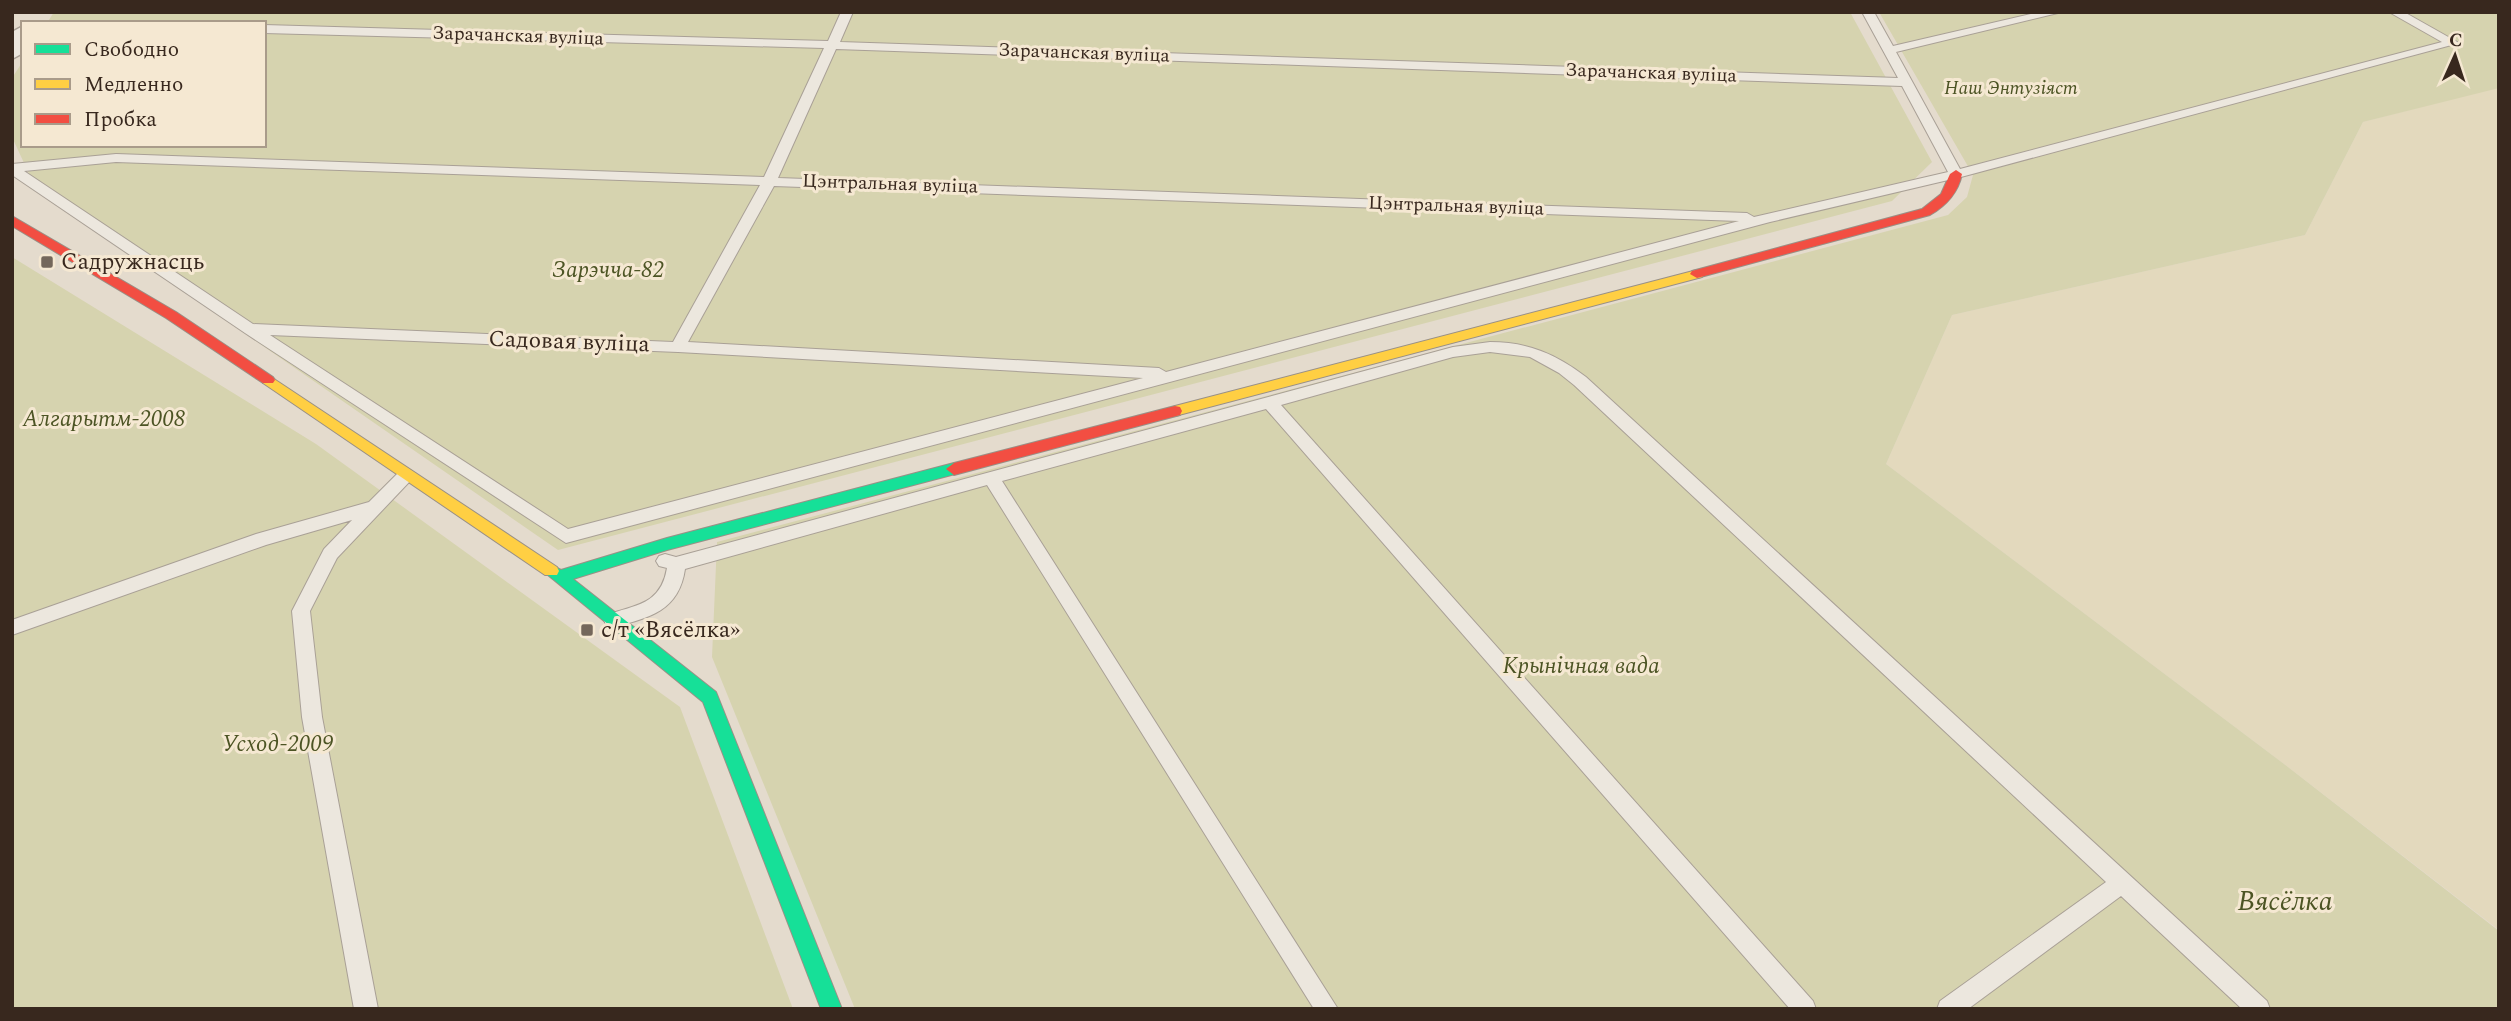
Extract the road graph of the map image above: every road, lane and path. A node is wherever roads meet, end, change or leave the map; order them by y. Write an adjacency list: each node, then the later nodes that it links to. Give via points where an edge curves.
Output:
1 (847, 12): 7 (lane)
2 (1868, 12): 8 (lane)
3 (2056, 12): 8 (lane)
4 (2395, 12): 12 (lane, via 2453,43)
5 (266, 29): 7 (lane, Зарачанская вуліца)
6 (21, 36): 9 (street)
7 (833, 45): 10 (lane, Зарачанская вуліца); 13 (lane)
8 (1891, 50): 10 (lane)
9 (12, 52)
10 (1904, 82): 12 (lane)
11 (12, 169): 13 (lane, Цэнтральная вуліца, via 116,158); 16 (lane)
12 (1955, 174): 14 (lane); 23 (street, via 1948,199 1903,219)
13 (771, 180): 14 (lane, Цэнтральная вуліца); 17 (lane)
14 (1768, 218): 18 (lane)
15 (12, 220): 20 (street, via 171,315)
16 (250, 329): 17 (lane, Садовая вуліца); 18 (lane, via 566,536)
17 (678, 347): 18 (lane, Садовая вуліца)
18 (1175, 373)
19 (1269, 402): 21 (lane); 28 (lane, via 1484,346 1534,350 1559,362); 32 (lane)
20 (407, 474): 22 (lane); 25 (street)
21 (991, 478): 24 (lane); 31 (lane)
22 (376, 507): 27 (lane, via 262,539); 29 (lane, via 330,554 301,611 312,717)
23 (624, 558): 24 (lane, via 656,558); 25 (street)
24 (676, 564): 26 (lane, via 676,576 665,594 646,612)
25 (560, 577): 26 (street)
26 (613, 620): 30 (street, via 709,697)
27 (12, 628)
28 (2122, 883): 33 (lane); 34 (lane)
29 (366, 1009)
30 (832, 1009)
31 (1326, 1009)
32 (1805, 1009)
33 (1948, 1009)
34 (2259, 1009)

